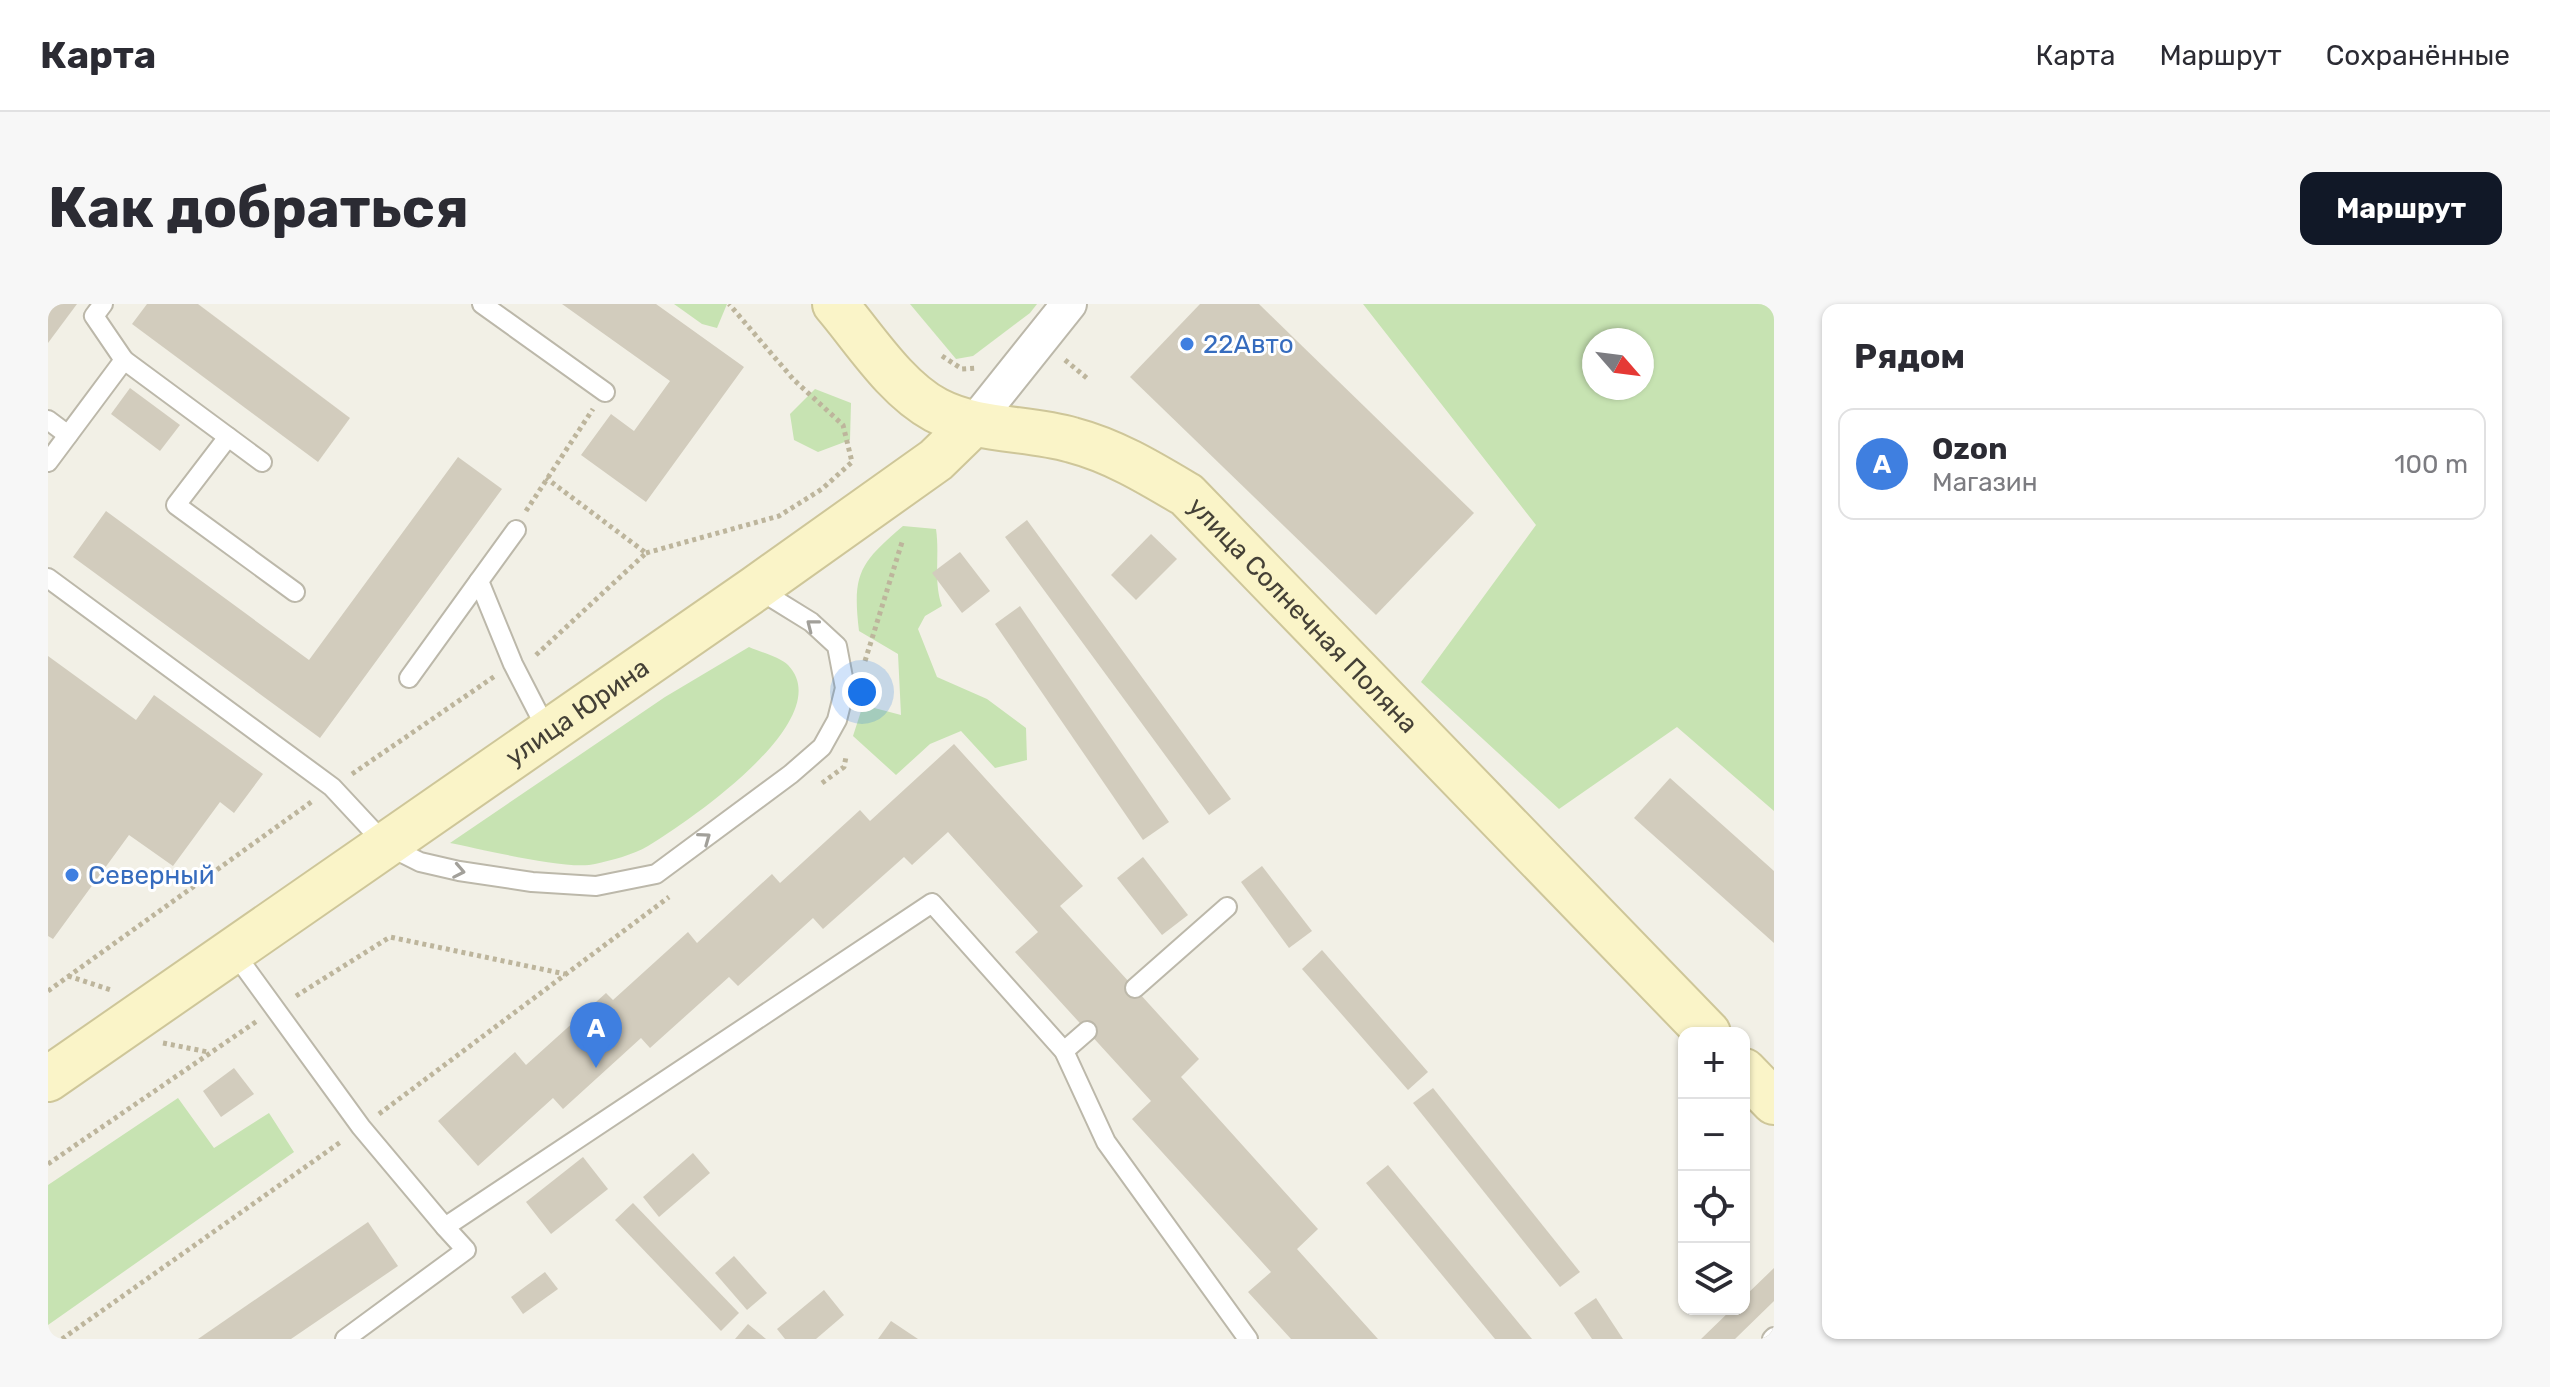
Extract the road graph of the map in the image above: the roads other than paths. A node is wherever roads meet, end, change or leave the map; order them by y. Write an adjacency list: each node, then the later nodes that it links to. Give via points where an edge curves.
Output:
1 (103, 304): 5 (lane, via 94,316)
2 (482, 304): 6 (lane)
3 (835, 304): 8 (street, улица Солнечная Поляна, via 910,391 935,409)
4 (1069, 304): 8 (street, улица Юрина)
5 (124, 360): 9 (lane); 10 (lane)
6 (605, 392)
7 (48, 420): 9 (lane)
8 (973, 424): 16 (street, улица Юрина, via 936,460); 24 (street, улица Солнечная Поляна, via 1071,439 1124,458 1187,495)
9 (68, 435): 11 (lane)
10 (228, 437): 12 (lane); 17 (lane, via 176,505)
11 (48, 462)
12 (262, 462)
13 (516, 530): 15 (lane)
14 (48, 578): 20 (lane, via 332,787)
15 (479, 581): 18 (lane); 19 (lane)
16 (756, 588): 19 (street, улица Юрина); 20 (lane, one-way to 16, via 420,862 532,882 596,886 656,874 791,774 822,747 837,720 845,688 837,646 811,622)
17 (295, 592)
18 (409, 678)
19 (548, 732): 20 (street, улица Юрина)
20 (386, 845): 22 (street, улица Юрина)
21 (1227, 907): 23 (lane)
22 (233, 951): 28 (street, улица Юрина); 30 (lane, via 361,1127)
23 (1135, 988)
24 (1702, 1027)
25 (1087, 1031): 26 (lane)
26 (1064, 1051): 30 (lane, via 932,903); 32 (lane, via 1106,1142)
27 (1750, 1077): 29 (street)
28 (48, 1079)
29 (1774, 1102)
30 (445, 1227): 31 (lane, via 466,1250)
31 (345, 1339)
32 (1248, 1339)

